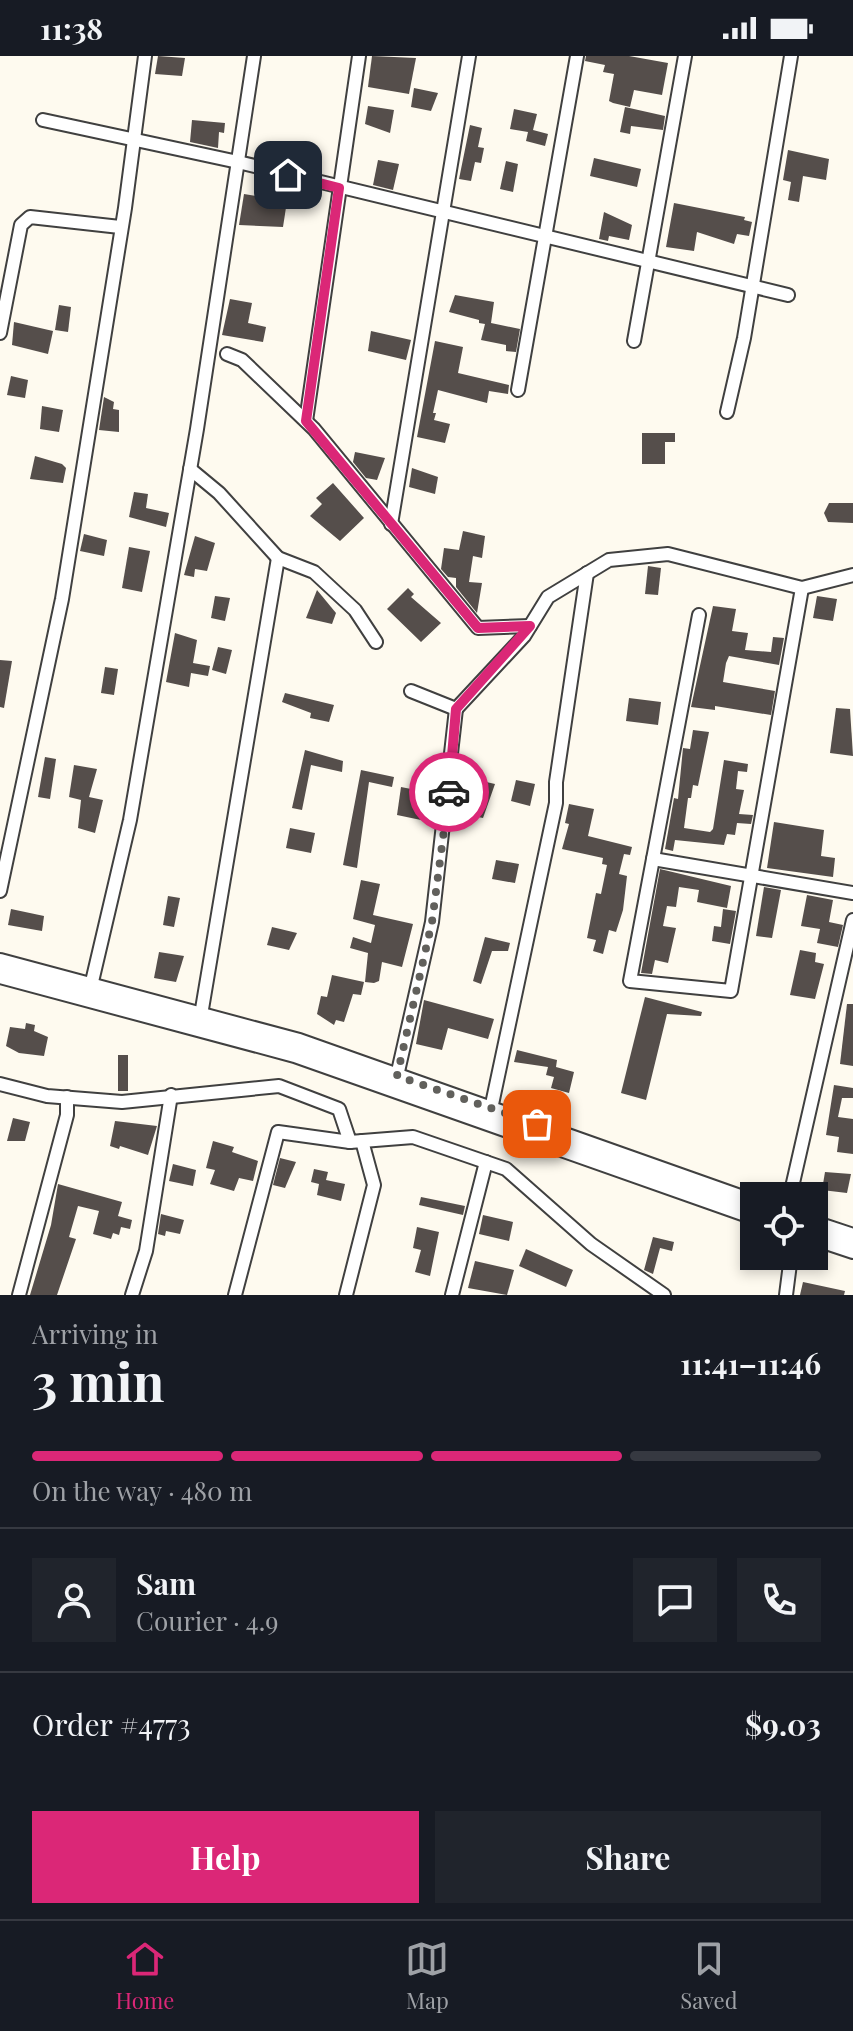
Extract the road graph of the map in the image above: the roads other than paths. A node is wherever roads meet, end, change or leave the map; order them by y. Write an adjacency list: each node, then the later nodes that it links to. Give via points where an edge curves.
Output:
1 (145, 56): 9 (street)
2 (254, 56): 10 (street)
3 (359, 56): 11 (street)
4 (469, 56): 12 (street)
5 (577, 56): 14 (street)
6 (685, 56): 15 (street)
7 (791, 56): 16 (street)
8 (43, 120): 9 (street)
9 (134, 140): 10 (street); 13 (street)
10 (238, 162): 11 (street); 24 (street)
11 (339, 188): 12 (street); 23 (street)
12 (443, 212): 14 (street); 25 (street)
13 (120, 227): 18 (street, via 30,217 21,225); 37 (street, via 62,599)
14 (545, 237): 15 (street); 21 (street)
15 (648, 262): 16 (street); 19 (street)
16 (750, 286): 17 (street); 22 (street)
17 (788, 295)
18 (0, 333)
19 (634, 341)
20 (227, 354): 23 (street, via 242,360)
21 (518, 390)
22 (727, 412)
23 (306, 421): 25 (street)
24 (190, 469): 26 (street); 42 (street, via 130,820)
25 (391, 524): 31 (street, via 478,628)
26 (278, 558): 32 (street, via 314,572 355,610); 43 (street)
27 (587, 573): 29 (street, via 609,560 668,554); 31 (street, via 548,597); 48 (street, via 556,803)
28 (853, 575): 29 (street)
29 (802, 588): 36 (street)
30 (699, 615): 35 (street)
31 (530, 626): 34 (street)
32 (376, 642)
33 (411, 691): 34 (street)
34 (456, 709): 44 (street, via 432,922)
35 (653, 859): 36 (street); 36 (street, via 630,981 731,991)
36 (752, 877): 38 (street)
37 (0, 891)
38 (853, 893)
39 (853, 920): 51 (street)
40 (0, 962): 42 (street)
41 (0, 975): 53 (street, via 295,1054)
42 (91, 986): 43 (street)
43 (201, 1015): 44 (street)
44 (397, 1076): 48 (street)
45 (0, 1084): 47 (street)
46 (171, 1095): 47 (street, via 122,1102); 49 (street, via 279,1086 339,1109); 60 (street, via 146,1251)
47 (67, 1097): 59 (street, via 67,1115)
48 (491, 1109): 52 (street)
49 (356, 1141): 50 (street, via 413,1137); 61 (street, via 278,1132); 62 (street, via 374,1185)
50 (486, 1162): 63 (street); 64 (street, via 506,1169 591,1244)
51 (793, 1182)
52 (740, 1198)
53 (740, 1211)
54 (828, 1229): 55 (street)
55 (853, 1237)
56 (828, 1242): 57 (street)
57 (853, 1250)
58 (789, 1270): 65 (street)
59 (19, 1295)
60 (132, 1295)
61 (235, 1295)
62 (346, 1295)
63 (452, 1295)
64 (664, 1295)
65 (786, 1295)

